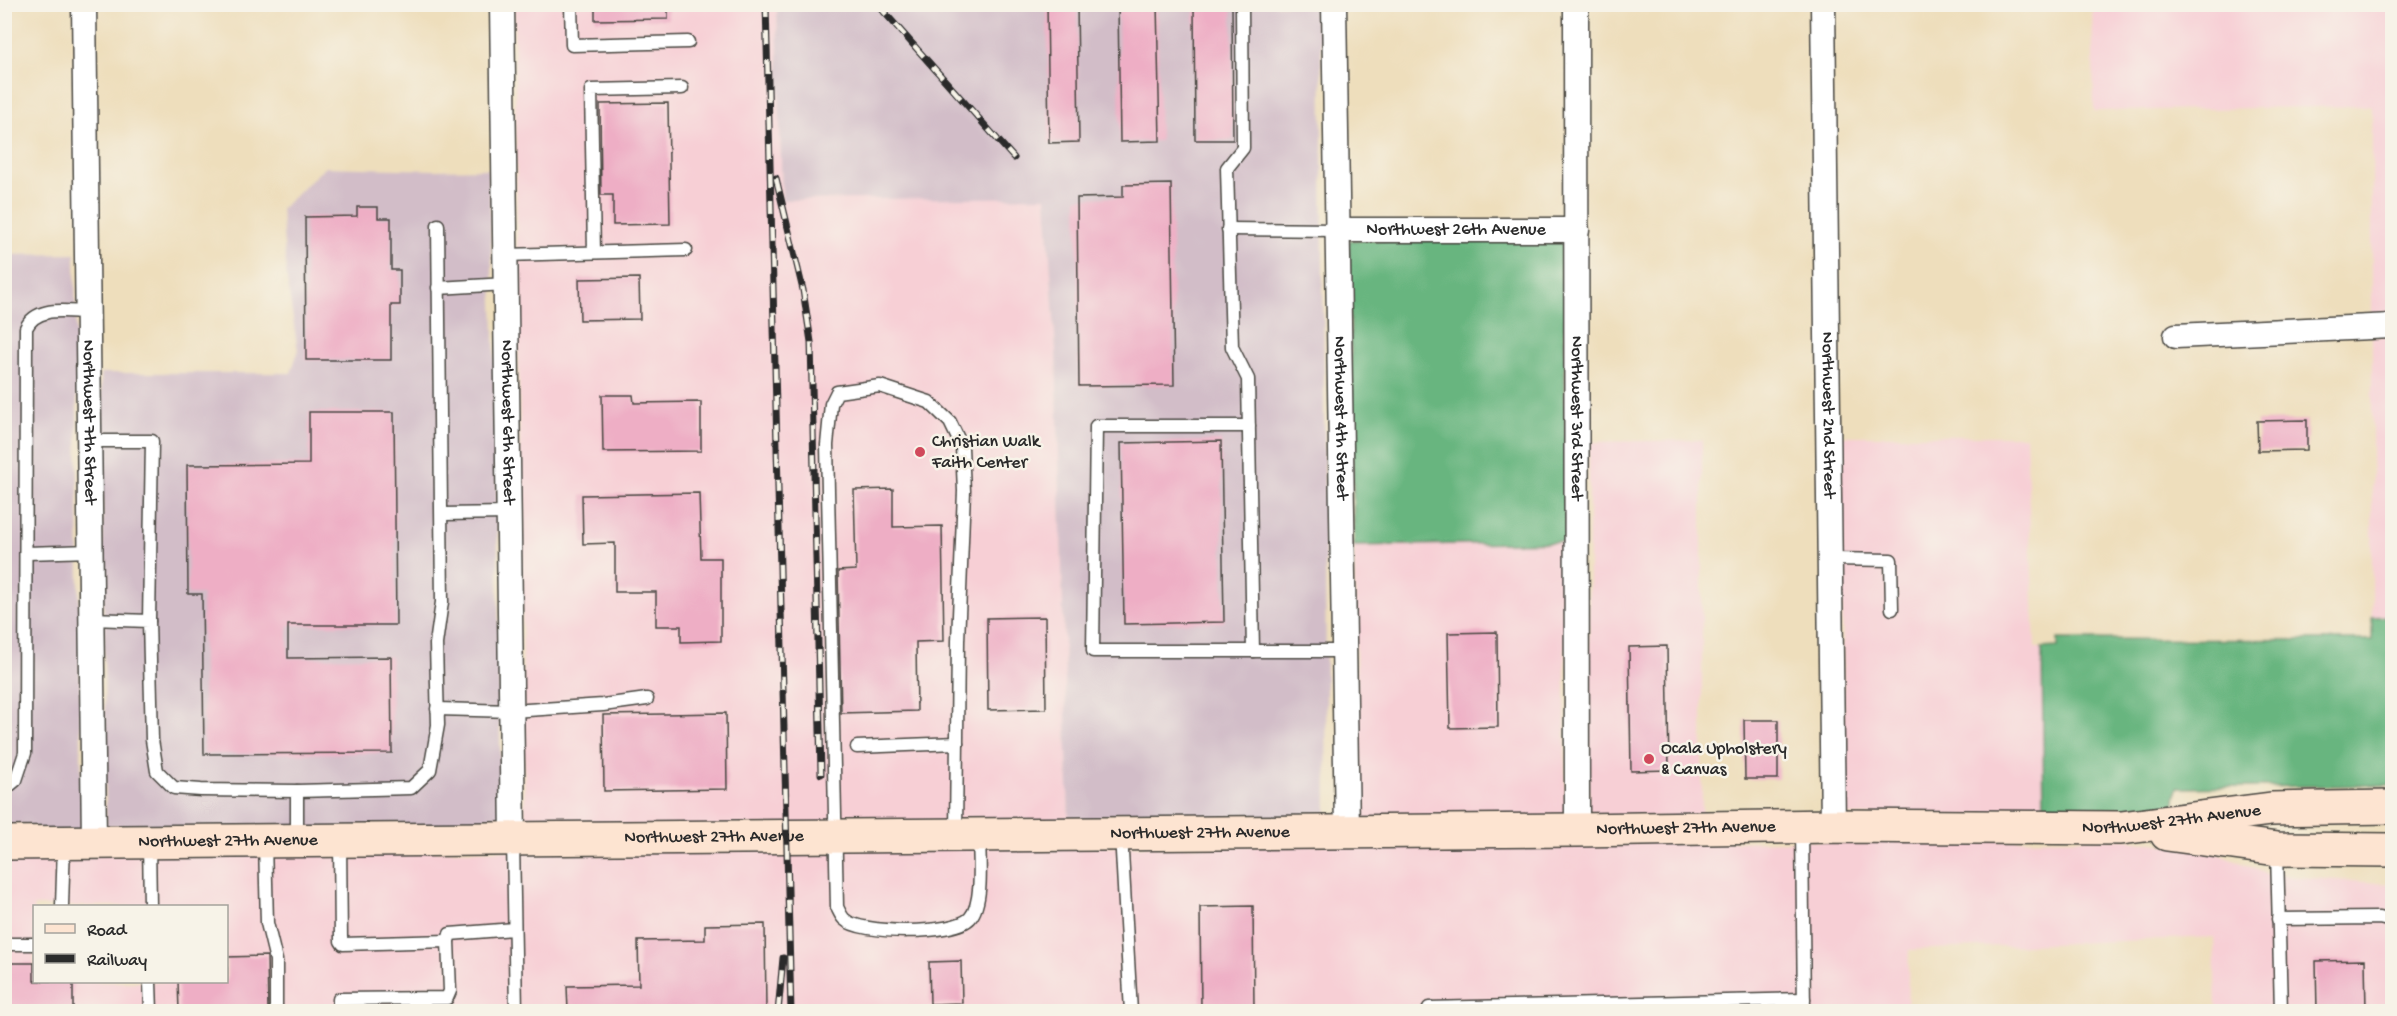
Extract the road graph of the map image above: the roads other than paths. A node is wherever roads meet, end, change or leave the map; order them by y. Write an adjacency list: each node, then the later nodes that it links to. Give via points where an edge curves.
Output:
1 (84, 4): 19 (street, Northwest 7th Street)
2 (502, 4): 16 (street, Northwest 6th Street)
3 (571, 4): 8 (lane, via 572,45)
4 (1242, 4): 11 (lane, via 1243,148 1227,168)
5 (1334, 4): 12 (street, Northwest 4th Street)
6 (1576, 4): 13 (street, Northwest 3rd Street)
7 (1823, 4): 28 (street, Northwest 2nd Street)
8 (688, 42)
9 (682, 88): 15 (lane, via 591,90)
10 (438, 225): 18 (lane)
11 (1228, 229): 12 (lane); 22 (lane, via 1232,347 1248,379)
12 (1336, 230): 13 (street, Northwest 26th Avenue); 33 (street, Northwest 4th Street)
13 (1576, 230): 44 (street, Northwest 3rd Street)
14 (686, 250): 15 (lane)
15 (594, 252): 16 (lane)
16 (505, 255): 17 (street, Northwest 6th Street)
17 (506, 284): 18 (lane); 24 (street, Northwest 6th Street)
18 (438, 288): 25 (lane)
19 (88, 312): 23 (street, Northwest 7th Street); 27 (lane, via 46,312 30,320 26,328)
20 (2392, 326): 21 (street)
21 (2176, 336)
22 (1249, 426): 32 (lane); 32 (lane, via 1096,426 1092,602 1093,651)
23 (89, 441): 26 (street, Northwest 7th Street); 31 (lane, via 152,441)
24 (509, 513): 25 (lane); 36 (street, Northwest 6th Street)
25 (443, 514): 35 (lane)
26 (91, 551): 27 (lane); 30 (street, Northwest 7th Street)
27 (27, 553): 39 (lane, via 25,753 16,780)
28 (1830, 559): 29 (lane, via 1891,560); 42 (street, Northwest 2nd Street)
29 (1892, 609)
30 (92, 619): 31 (lane); 53 (street, Northwest 7th Street)
31 (148, 621): 40 (lane, via 152,740 157,771 174,788)
32 (1252, 651): 33 (lane)
33 (1344, 651): 45 (street, Northwest 4th Street)
34 (647, 699): 36 (lane)
35 (437, 709): 36 (lane); 40 (lane, via 430,770 411,788)
36 (512, 711): 49 (street, Northwest 6th Street)
37 (957, 743): 38 (lane); 47 (lane); 48 (lane, via 962,447 950,422 929,402 880,386 837,392 831,404 827,445)
38 (857, 747)
39 (4, 790)
40 (297, 791): 50 (lane)
41 (2392, 807): 43 (main road, Northwest 27th Avenue, via 2271,809)
42 (1818, 826): 43 (main road, Northwest 27th Avenue); 44 (main road, Northwest 27th Avenue); 66 (lane)
43 (2121, 828): 55 (main road)
44 (1577, 830): 45 (main road, Northwest 27th Avenue)
45 (1347, 831): 46 (main road, Northwest 27th Avenue)
46 (1121, 833): 47 (main road, Northwest 27th Avenue); 71 (lane)
47 (968, 835): 48 (main road, Northwest 27th Avenue); 48 (lane, via 978,900 970,918 956,927 893,932 844,920 837,907)
48 (836, 836): 49 (main road, Northwest 27th Avenue)
49 (513, 839): 51 (main road, Northwest 27th Avenue); 61 (lane)
50 (281, 840): 51 (main road, Northwest 27th Avenue); 52 (main road, Northwest 27th Avenue); 68 (lane, via 267,923 276,960)
51 (340, 840): 62 (lane, via 343,944)
52 (149, 841): 53 (main road, Northwest 27th Avenue); 58 (lane)
53 (79, 842): 54 (main road, Northwest 27th Avenue); 57 (lane)
54 (4, 843)
55 (2277, 849): 56 (main road); 59 (lane)
56 (2392, 850)
57 (62, 905)
58 (150, 905)
59 (2278, 919): 60 (lane); 73 (lane)
60 (2392, 921)
61 (514, 929): 62 (lane, via 455,933 450,934); 70 (lane)
62 (448, 941): 69 (lane, via 447,998 339,999)
63 (4, 944): 64 (lane)
64 (33, 944)
65 (150, 983): 67 (lane)
66 (1804, 1005): 72 (lane)
67 (151, 1011)
68 (276, 1011)
69 (339, 1011)
70 (516, 1011)
71 (1131, 1011)
72 (1429, 1011)
73 (2281, 1011)

